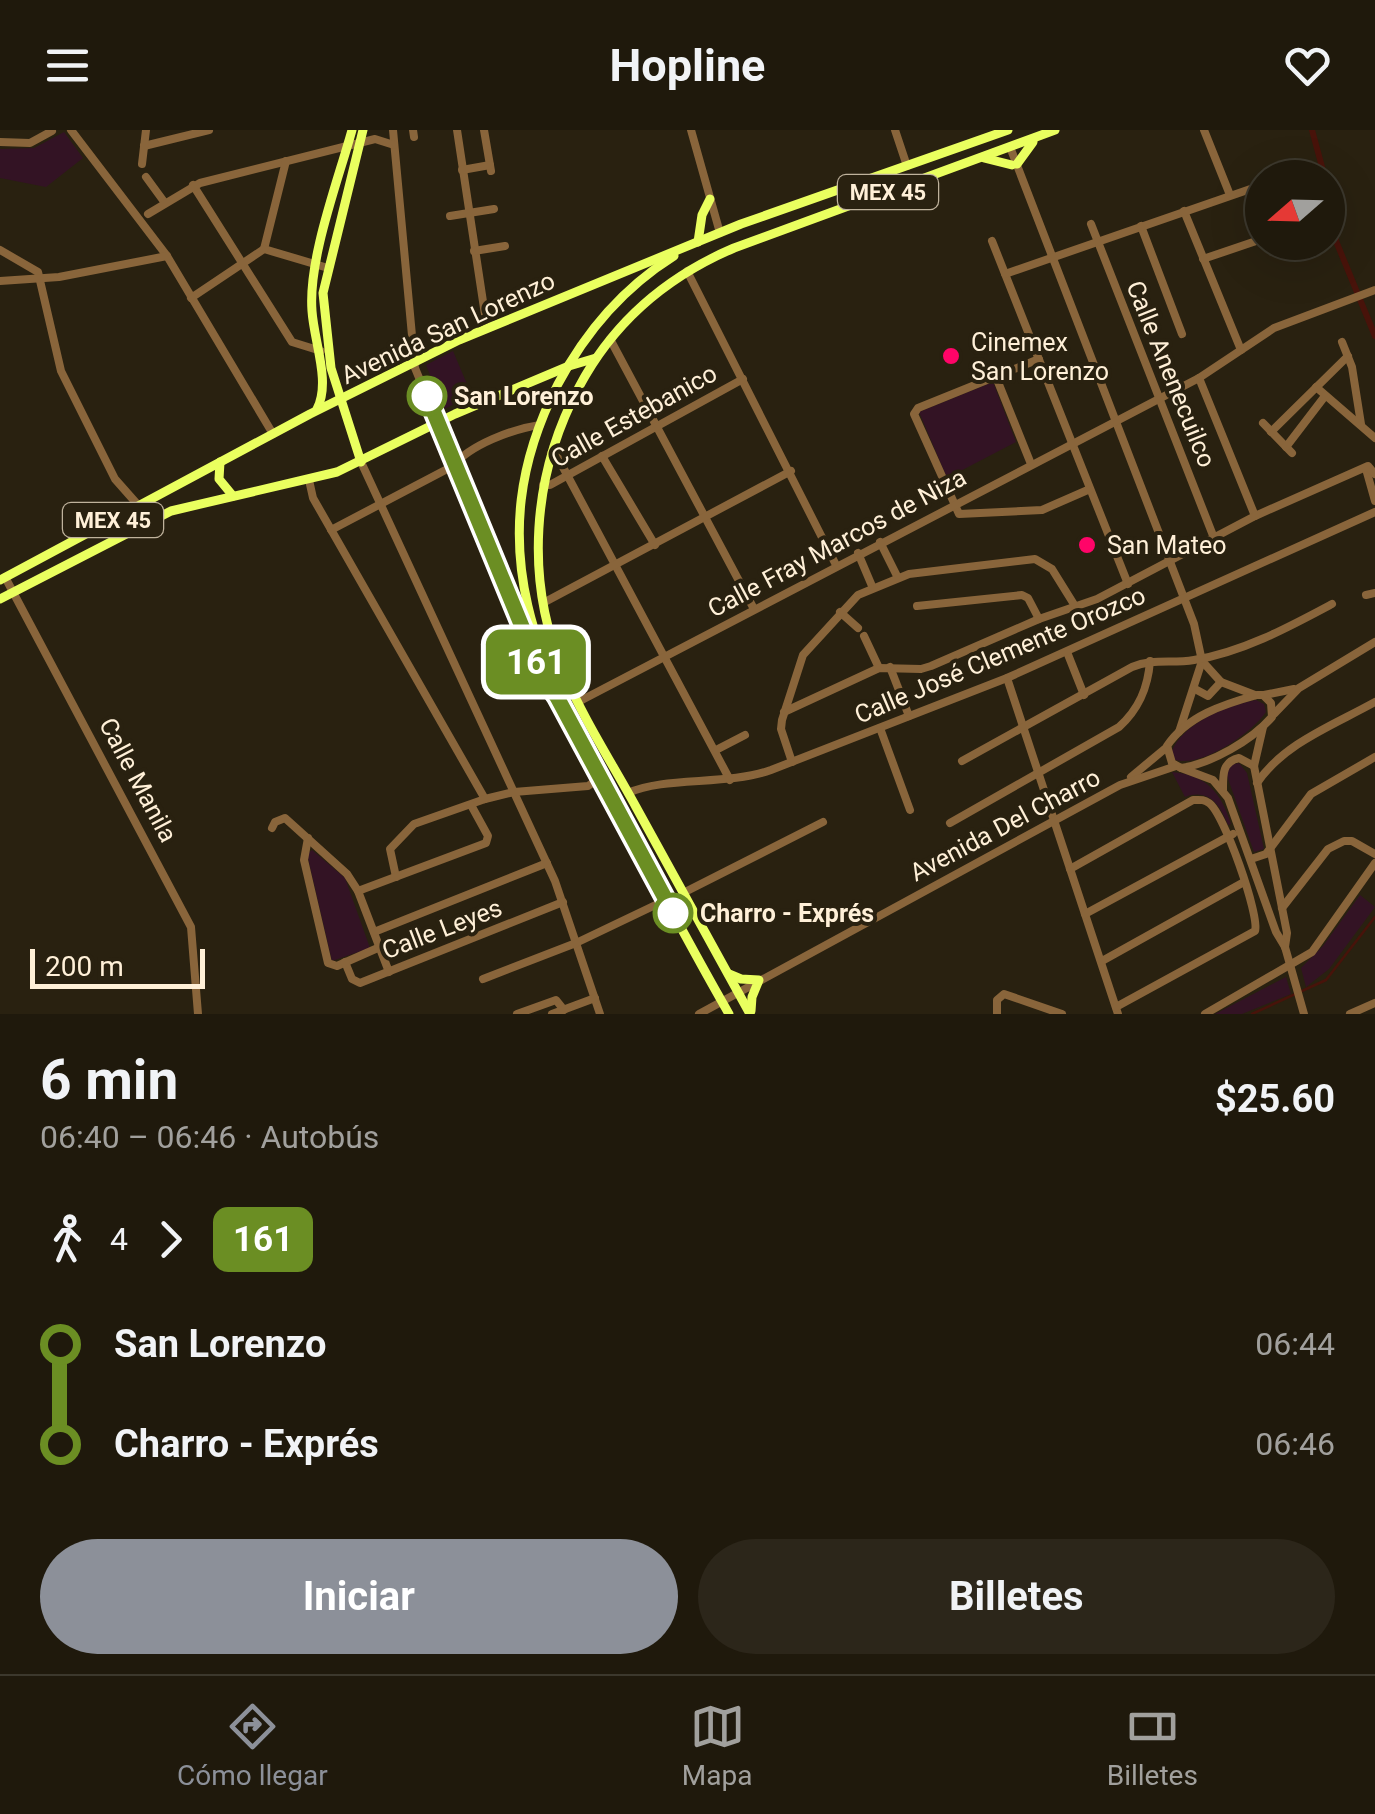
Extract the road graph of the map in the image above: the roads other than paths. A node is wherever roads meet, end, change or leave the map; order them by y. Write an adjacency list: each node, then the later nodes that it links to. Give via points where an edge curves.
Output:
1 (2, 130): 19 (street)
2 (52, 130): 19 (street, via 30,142)
3 (71, 130): 56 (street)
4 (146, 130): 23 (street)
5 (209, 130): 17 (street)
6 (352, 130): 24 (main road)
7 (363, 130): 21 (main road)
8 (393, 130): 22 (street)
9 (457, 130): 31 (street)
10 (484, 130): 31 (street, via 490,168)
11 (691, 130): 36 (street)
12 (895, 130): 29 (street)
13 (982, 130): 20 (main road)
14 (1055, 130): 18 (main road, MEX 45)
15 (1204, 130): 35 (street)
16 (1000, 131): 20 (main road, MEX 45); 25 (main road)
17 (166, 135): 23 (street)
18 (1040, 136): 25 (main road, MEX 45); 30 (main road)
19 (1, 142)
20 (976, 142): 29 (main road, MEX 45)
21 (359, 143): 22 (street); 24 (street); 61 (main road)
22 (394, 145): 77 (street)
23 (144, 146): 28 (street)
24 (347, 147): 27 (street); 59 (main road)
25 (1007, 148): 26 (main road, MEX 45); 30 (street)
26 (981, 157): 30 (main road); 50 (main road, MEX 45)
27 (286, 161): 33 (street); 54 (street)
28 (142, 164)
29 (907, 166): 43 (main road, MEX 45)
30 (1016, 168): 57 (street)
31 (462, 170): 41 (street)
32 (146, 177): 37 (street)
33 (194, 186): 37 (street); 60 (street)
34 (1245, 190): 35 (street)
35 (1230, 195): 39 (street)
36 (710, 199): 46 (street); 49 (main road)
37 (164, 202): 40 (street)
38 (494, 209): 41 (street)
39 (1184, 211): 45 (street); 58 (street)
40 (148, 214)
41 (468, 214): 42 (street); 55 (street)
42 (450, 216)
43 (742, 224): 46 (main road, MEX 45); 50 (main road)
44 (1091, 224): 48 (street, Calle Anenecuilco)
45 (1141, 226): 48 (street); 69 (street)
46 (720, 233): 49 (main road, MEX 45)
47 (992, 241): 63 (street)
48 (1097, 241): 57 (street); 84 (street, Calle Anenecuilco)
49 (698, 242): 68 (main road, Avenida San Lorenzo / MEX 45); 78 (main road, MEX 45, via 622,296)
50 (746, 244): 62 (main road, MEX 45)
51 (1245, 245): 58 (street)
52 (505, 246): 55 (street)
53 (0, 250): 64 (street, via 32,267)
54 (264, 250): 59 (street); 60 (street)
55 (474, 252): 68 (street)
56 (167, 256): 64 (street); 67 (street)
57 (1052, 258): 63 (street); 87 (street)
58 (1203, 259): 72 (street)
59 (316, 263): 61 (street); 73 (main road, via 311,293)
60 (244, 265): 67 (street); 73 (street, via 292,342)
61 (328, 268): 73 (main road)
62 (687, 271): 70 (main road, MEX 45); 81 (street)
63 (1005, 274): 76 (street)
64 (40, 280): 65 (street); 115 (street, via 61,371 115,479)
65 (0, 281)
66 (1371, 291): 72 (street, Calle Fray Marcos de Niza, via 1284,324)
67 (191, 298): 95 (street)
68 (487, 328): 77 (main road, Avenida San Lorenzo / MEX 45)
69 (1182, 334)
70 (610, 339): 75 (main road, MEX 45); 91 (street)
71 (1342, 342): 74 (street)
72 (1241, 350): 80 (street, Calle Fray Marcos de Niza)
73 (322, 351): 85 (main road); 86 (main road)
74 (1348, 356): 82 (street); 90 (street)
75 (596, 358): 78 (main road, MEX 45); 99 (main road, MEX 45)
76 (1039, 359): 79 (street); 97 (street)
77 (414, 361): 85 (main road, Avenida San Lorenzo / MEX 45); 88 (street)
78 (569, 366): 88 (main road, MEX 45); 92 (main road, MEX 45)
79 (996, 377): 104 (street); 114 (street, via 914,414)
80 (1199, 378): 84 (street, Calle Fray Marcos de Niza); 117 (street)
81 (743, 379): 91 (street, Calle Estebanico); 106 (street)
82 (1316, 387): 83 (street); 94 (street)
83 (1325, 396): 90 (street); 94 (street, via 1289,450)
84 (1159, 399): 87 (street, Calle Fray Marcos de Niza); 120 (street, Calle Anenecuilco)
85 (340, 400): 86 (main road, Avenida San Lorenzo / MEX 45); 93 (main road)
86 (317, 411): 93 (main road); 95 (main road, Avenida San Lorenzo / MEX 45)
87 (1114, 421): 97 (street, Calle Fray Marcos de Niza); 124 (street)
88 (438, 422): 102 (main road, MEX 45); 103 (street)
89 (1262, 423): 94 (street)
90 (1360, 424): 96 (street)
91 (656, 425): 100 (street, Calle Estebanico); 118 (street)
92 (540, 426): 103 (street); 154 (main road, MEX 45, via 525,476 521,551 533,631)
93 (347, 427): 98 (main road)
94 (1271, 432)
95 (273, 434): 101 (main road, Avenida San Lorenzo / MEX 45)
96 (1375, 438)
97 (1073, 443): 104 (street, Calle Fray Marcos de Niza); 110 (street)
98 (354, 444): 102 (main road); 108 (main road, via 348,458)
99 (551, 452): 107 (street); 109 (main road, MEX 45)
100 (602, 456): 107 (street, Calle Estebanico); 122 (street)
101 (220, 462): 111 (main road, via 219,480); 115 (main road, MEX 45)
102 (361, 462): 108 (main road, MEX 45); 113 (street)
103 (456, 462): 113 (street); 154 (street, via 536,662)
104 (1031, 464): 114 (street, Calle Fray Marcos de Niza)
105 (1371, 470): 112 (street); 117 (street)
106 (791, 471): 118 (street); 125 (street)
107 (567, 475): 109 (street, Calle Estebanico); 126 (street)
108 (314, 478): 111 (main road, MEX 45); 119 (street, via 313,498)
109 (543, 485): 134 (main road, MEX 45)
110 (1090, 489): 114 (street, via 1034,512 963,515); 129 (street)
111 (233, 496): 131 (main road, MEX 45, via 171,511)
112 (1375, 501)
113 (381, 504): 119 (street); 180 (street)
114 (954, 504): 121 (street, Calle Fray Marcos de Niza)
115 (138, 506): 128 (main road, MEX 45)
116 (1375, 512): 133 (street, Calle José Clemente Orozco)
117 (1254, 516): 120 (street)
118 (705, 518): 122 (street); 138 (street)
119 (331, 530): 182 (street)
120 (1214, 538): 124 (street)
121 (880, 542): 123 (street, Calle Fray Marcos de Niza); 127 (street)
122 (655, 544): 126 (street)
123 (858, 553): 125 (street, Calle Fray Marcos de Niza); 130 (street)
124 (1171, 560): 129 (street); 133 (street)
125 (836, 565): 138 (street, Calle Fray Marcos de Niza)
126 (614, 567): 134 (street); 143 (street)
127 (897, 576): 130 (street); 137 (street, via 1035,560 1052,568)
128 (3, 578): 131 (street, Calle Manila)
129 (1128, 584): 137 (street)
130 (872, 586): 139 (street)
131 (13, 592): 132 (main road, MEX 45); 223 (street, Calle Manila, via 192,927)
132 (0, 599)
133 (1186, 599): 142 (street, Calle José Clemente Orozco); 144 (street)
134 (543, 602): 155 (main road, MEX 45)
135 (1332, 604): 144 (street, via 1270,636)
136 (917, 606): 140 (street, via 1022,595)
137 (1075, 606): 140 (street)
138 (754, 608): 143 (street, Calle Fray Marcos de Niza)
139 (840, 612): 147 (street, via 861,632); 157 (street, via 803,655)
140 (1039, 619): 146 (street, via 931,666)
141 (1375, 642): 150 (street)
142 (1068, 652): 148 (street, Calle José Clemente Orozco); 152 (street)
143 (665, 657): 155 (street, Calle Fray Marcos de Niza); 168 (street)
144 (1202, 659): 145 (street); 149 (street); 151 (street)
145 (1150, 661): 152 (street); 174 (street, via 1146,688 1130,718)
146 (890, 667): 147 (street); 158 (street)
147 (879, 668): 157 (street)
148 (1007, 678): 158 (street, Calle José Clemente Orozco); 162 (street)
149 (1221, 682): 151 (street, via 1208,696); 153 (street)
150 (1299, 688): 153 (street); 159 (street)
151 (1194, 689): 165 (street)
152 (1084, 695): 162 (street)
153 (1260, 695): 159 (street, via 1271,703); 165 (street, via 1212,711)
154 (557, 697): 155 (main road); 161 (main road, MEX 45)
155 (578, 702): 160 (main road, MEX 45)
156 (1375, 702): 177 (street, via 1277,758)
157 (784, 712): 171 (street, via 781,729)
158 (909, 716): 164 (street, Calle José Clemente Orozco)
159 (1272, 716): 163 (street, Avenida Del Charro)
160 (589, 722): 161 (main road, via 579,717); 181 (main road, MEX 45)
161 (571, 726): 175 (main road, MEX 45)
162 (1025, 726): 170 (street); 174 (street)
163 (1262, 726): 172 (street); 173 (street, Avenida Del Charro, via 1220,754)
164 (880, 728): 171 (street, Calle José Clemente Orozco); 184 (street)
165 (1179, 732): 167 (street, Avenida Del Charro)
166 (744, 735): 168 (street)
167 (1168, 746): 173 (street); 178 (street, Avenida Del Charro)
168 (716, 750): 176 (street)
169 (1375, 757): 192 (street, via 1311,794)
170 (962, 760)
171 (792, 762): 176 (street, Calle José Clemente Orozco)
172 (1254, 766): 177 (street); 179 (street, via 1239,758 1228,762)
173 (1178, 767): 178 (street, Avenida Del Charro); 179 (street)
174 (1040, 773): 186 (street); 187 (street)
175 (600, 778): 180 (street, via 588,786); 202 (main road, MEX 45)
176 (730, 780): 181 (street, Calle José Clemente Orozco)
177 (1256, 784): 192 (street)
178 (1120, 785): 187 (street, Avenida Del Charro)
179 (1224, 790): 189 (street)
180 (514, 792): 182 (street); 195 (street)
181 (628, 793): 201 (main road, MEX 45)
182 (485, 800): 183 (street)
183 (471, 804): 198 (street, via 410,827 390,849); 198 (street, via 486,842)
184 (910, 810)
185 (823, 822): 201 (street)
186 (950, 822)
187 (1054, 822): 197 (street); 216 (street, Avenida Del Charro)
188 (272, 828): 191 (street, via 284,818)
189 (1241, 830): 190 (street); 194 (street)
190 (1228, 836): 197 (street, via 1211,804 1198,800); 199 (street); 205 (street)
191 (308, 838): 200 (street, via 344,869); 211 (street, via 304,860 326,960 332,966)
192 (1270, 849): 194 (street); 204 (street)
193 (1375, 854): 204 (street, via 1352,841 1333,846)
194 (1251, 859): 209 (street)
195 (547, 862): 203 (street); 206 (street)
196 (1375, 863): 212 (street, via 1316,946)
197 (1070, 869): 205 (street)
198 (396, 877): 200 (street)
199 (1244, 882): 210 (street); 222 (street, via 1257,929)
200 (358, 892): 206 (street)
201 (683, 893): 214 (main road, MEX 45)
202 (666, 900): 207 (street); 219 (main road, MEX 45)
203 (564, 902): 207 (street); 213 (street, Calle Leyes)
204 (1282, 908): 209 (street)
205 (1085, 914): 210 (street)
206 (374, 932): 208 (street)
207 (576, 943): 215 (street); 218 (street)
208 (380, 947): 211 (street); 213 (street)
209 (1285, 947): 212 (street)
210 (1102, 960): 222 (street)
211 (345, 962): 213 (street, Calle Leyes, via 357,982)
212 (1291, 966): 232 (street); 233 (street)
213 (389, 972)
214 (727, 972): 216 (main road); 217 (main road, MEX 45)
215 (483, 980)
216 (760, 980): 217 (street, Avenida Del Charro); 229 (main road)
217 (738, 992): 219 (street, Avenida Del Charro); 229 (main road, MEX 45)
218 (595, 998): 221 (street); 226 (street)
219 (722, 1002): 227 (street, Avenida Del Charro); 228 (main road, MEX 45)
220 (1375, 1002): 234 (street)
221 (564, 1010): 224 (street, via 556,1000); 225 (street)
222 (1117, 1010)
223 (198, 1014)
224 (517, 1014)
225 (552, 1014)
226 (600, 1014)
227 (699, 1014)
228 (729, 1014)
229 (750, 1014)
230 (997, 1014): 231 (street, via 1004,994)
231 (1062, 1014)
232 (1205, 1014)
233 (1304, 1014)
234 (1350, 1014)

